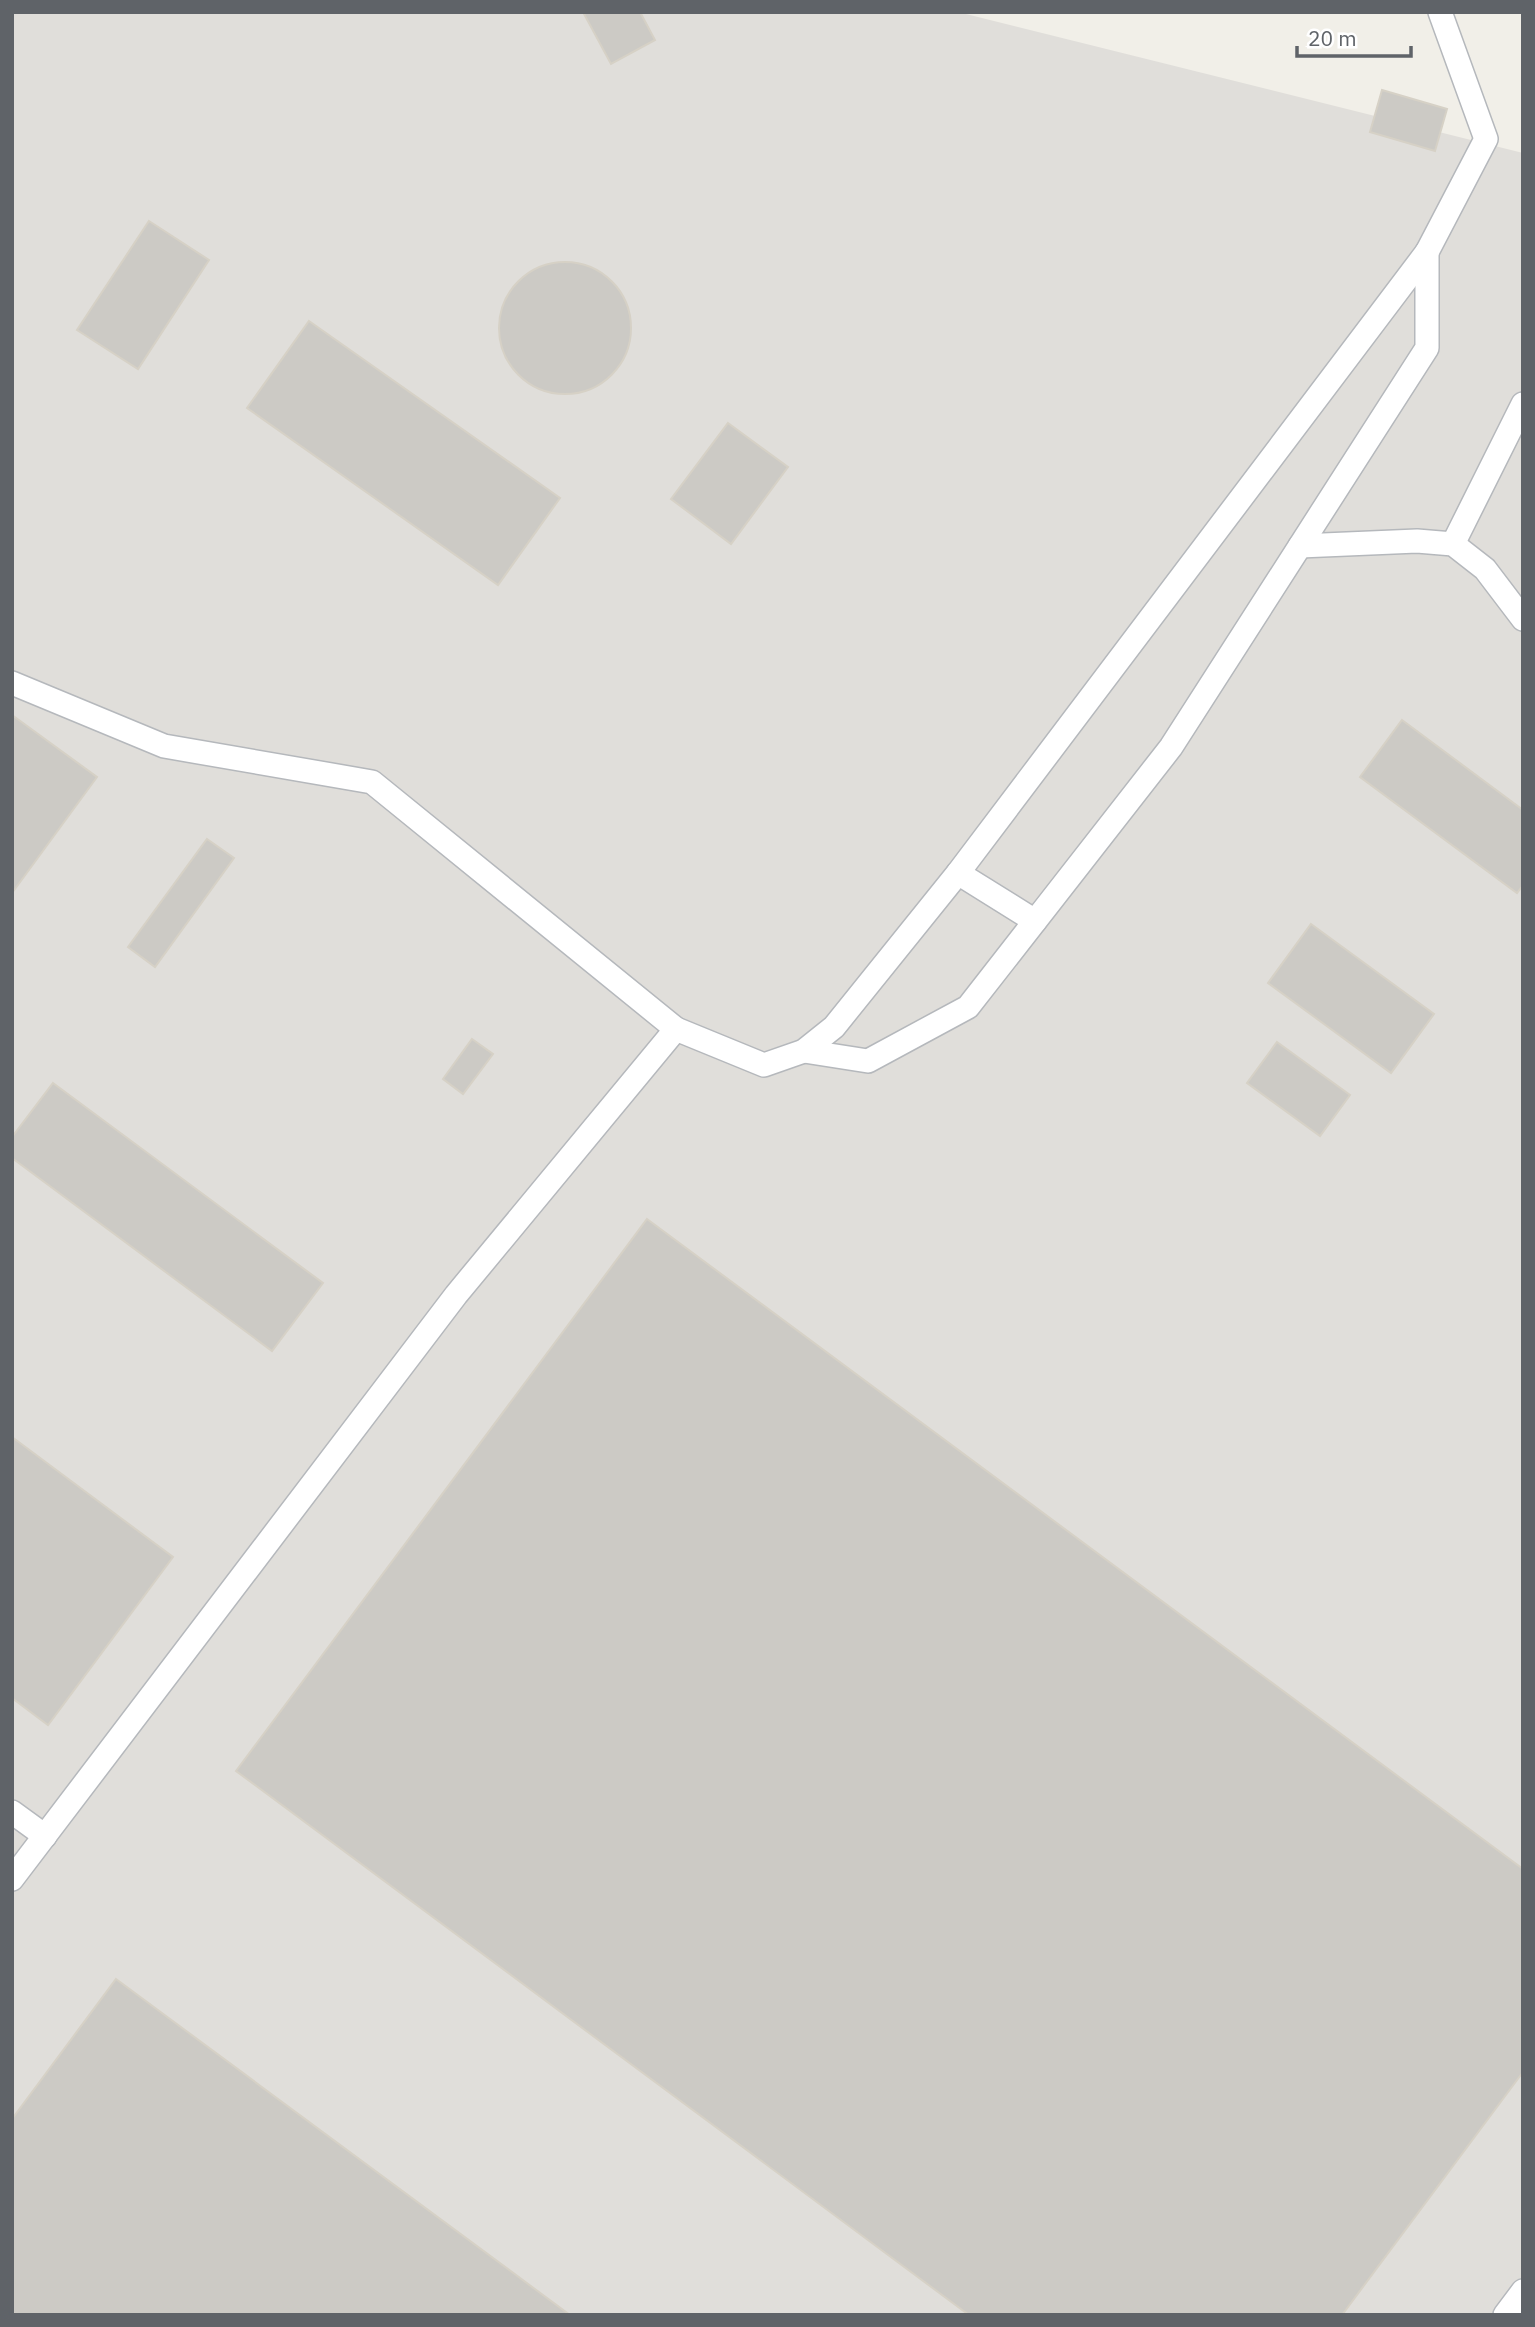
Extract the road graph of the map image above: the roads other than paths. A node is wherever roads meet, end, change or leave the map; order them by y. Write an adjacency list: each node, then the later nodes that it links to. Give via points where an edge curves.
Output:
1 (1440, 12): 2 (lane, via 1486,139)
2 (1427, 252): 5 (lane, via 1427,348); 8 (lane)
3 (1523, 404): 4 (lane)
4 (1453, 544): 5 (lane); 6 (lane, via 1485,569)
5 (1300, 546): 9 (lane, via 1171,747)
6 (1523, 619)
7 (12, 683): 10 (lane, via 164,746 372,782)
8 (958, 873): 9 (lane); 11 (lane, via 834,1027)
9 (1035, 921): 11 (lane, via 968,1007 868,1061)
10 (676, 1029): 11 (lane, via 764,1065); 13 (lane, via 456,1295)
11 (804, 1051)
12 (12, 1812): 13 (lane)
13 (45, 1836): 14 (lane)
14 (12, 1879)
15 (1523, 2291): 16 (lane)
16 (1505, 2315)

